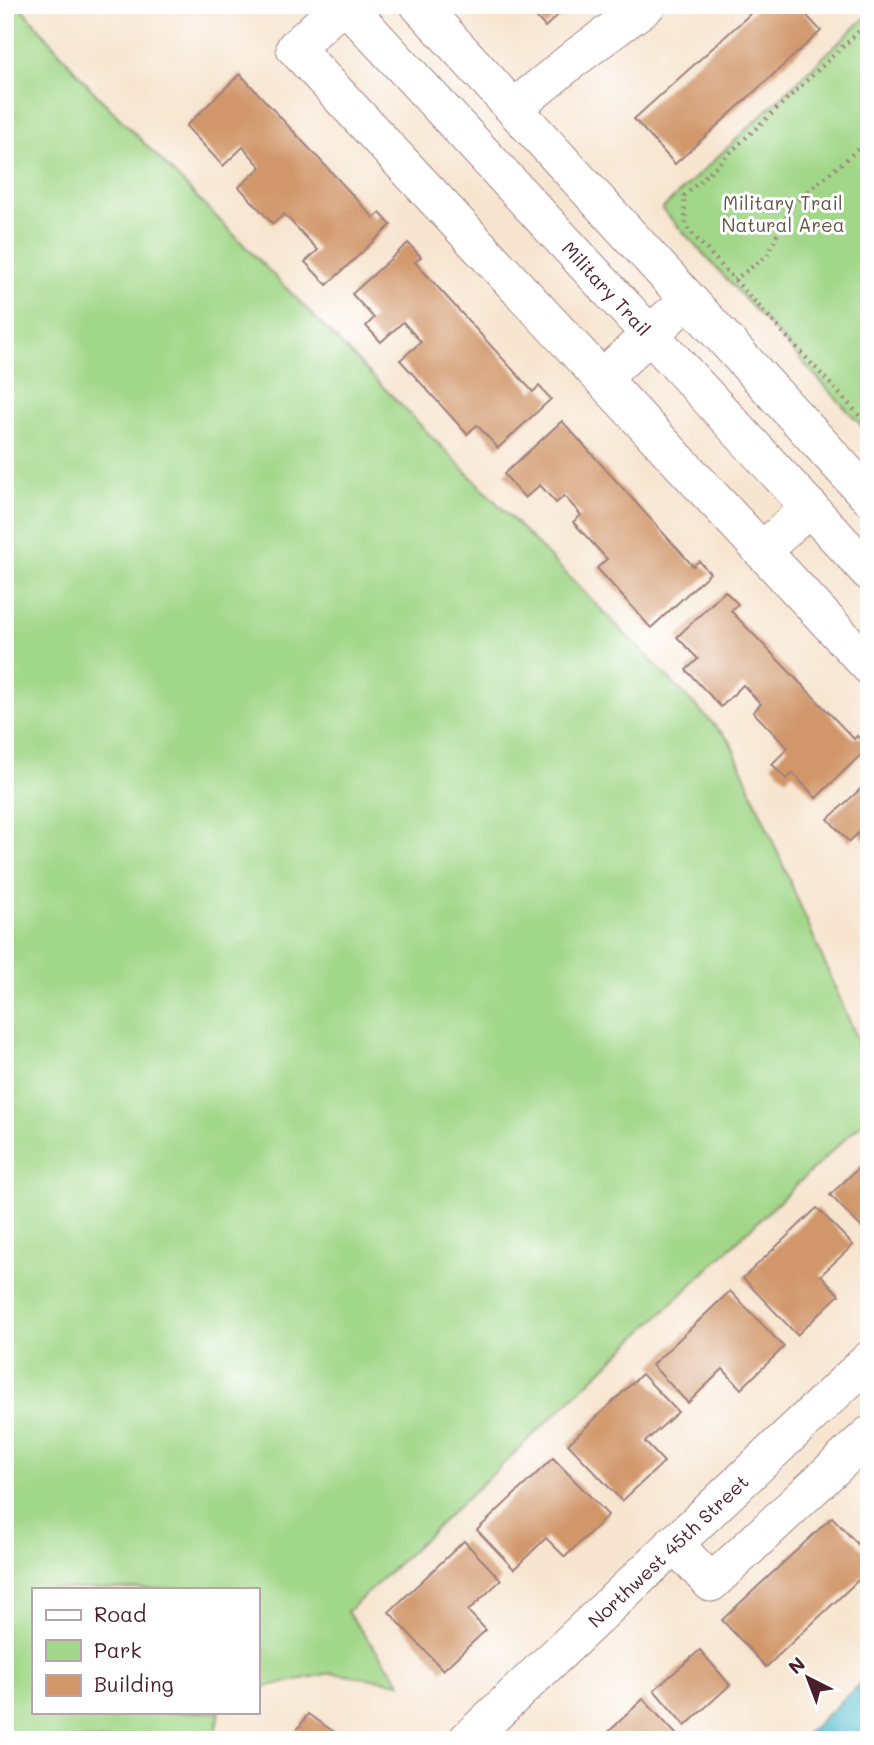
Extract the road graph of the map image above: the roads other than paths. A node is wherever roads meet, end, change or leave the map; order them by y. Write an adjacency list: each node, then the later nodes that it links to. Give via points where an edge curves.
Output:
1 (344, 5): 6 (street, Military Trail); 7 (street, via 295,48)
2 (419, 5): 4 (street)
3 (634, 15): 4 (street, via 558,103)
4 (523, 118): 5 (street)
5 (688, 300): 6 (street); 8 (street)
6 (651, 334): 7 (street); 9 (street, Military Trail)
7 (602, 378): 10 (street)
8 (869, 497)
9 (810, 507): 10 (street); 11 (street, Military Trail)
10 (762, 551): 12 (street)
11 (869, 572)
12 (869, 666)
13 (869, 1360): 15 (street, Northwest 45th Street)
14 (869, 1435): 15 (street, via 711,1583)
15 (674, 1544): 16 (street, Northwest 45th Street)
16 (467, 1740)

